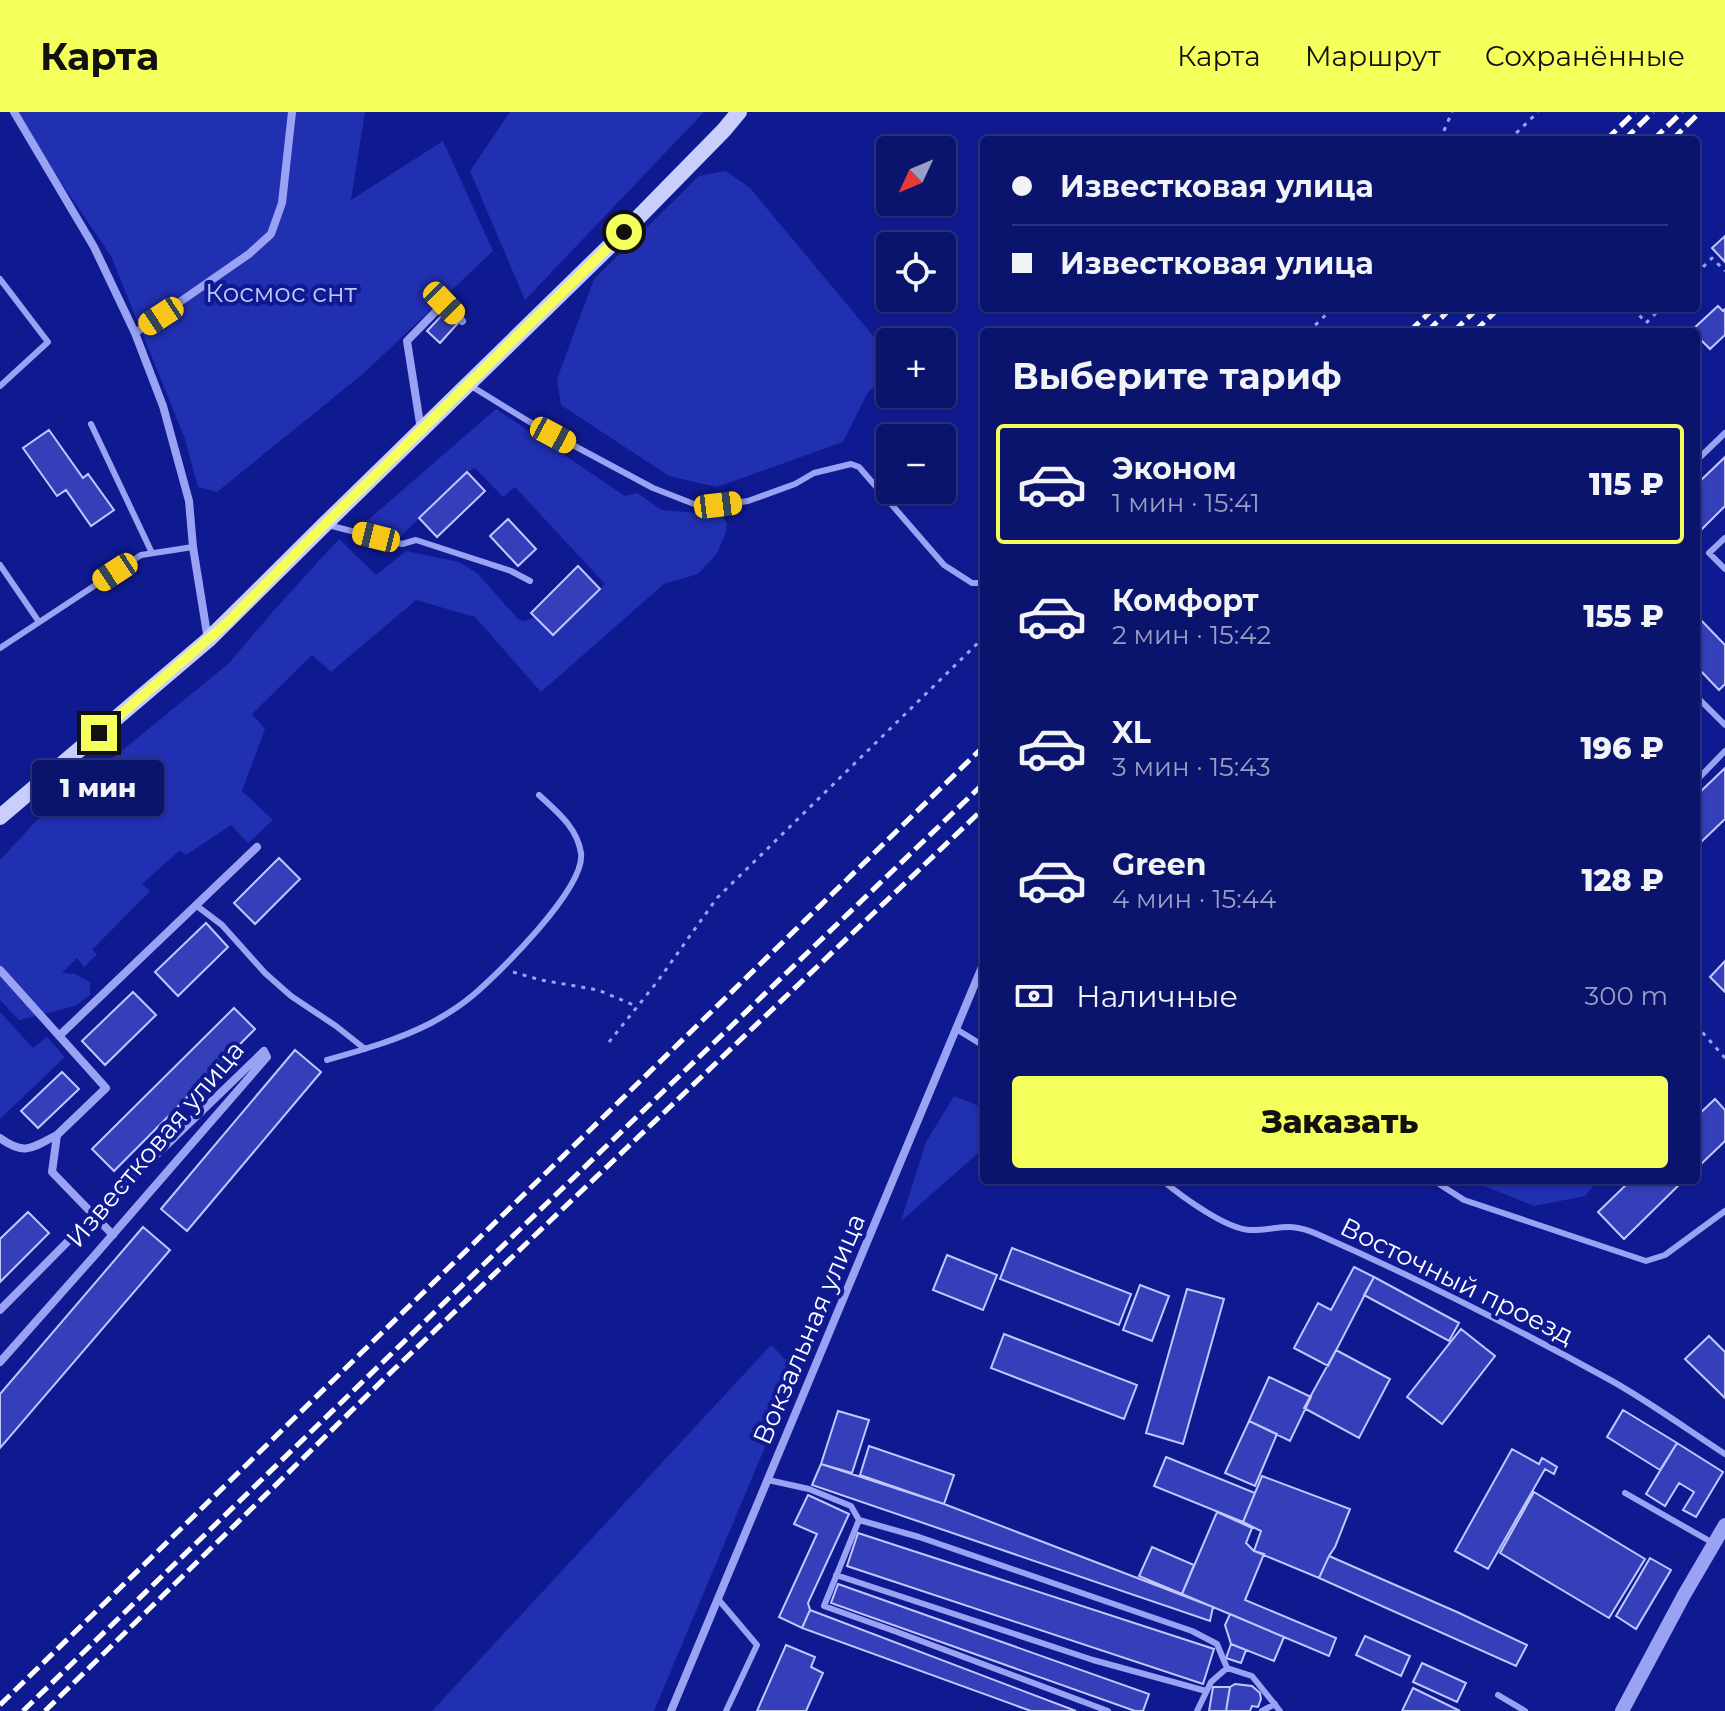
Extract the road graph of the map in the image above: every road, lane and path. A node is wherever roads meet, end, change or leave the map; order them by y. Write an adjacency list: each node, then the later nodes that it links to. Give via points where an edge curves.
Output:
1 (14, 112): 16 (street, via 94,247)
2 (292, 112): 16 (street, via 282,203 271,234)
3 (739, 112): 17 (main road)
4 (1452, 112): 6 (path)
5 (1538, 112): 7 (path)
6 (1442, 136)
7 (1513, 136)
8 (1700, 270): 9 (path, via 1712,258)
9 (1725, 271)
10 (0, 279): 18 (lane, via 48,342)
11 (1329, 312): 15 (path)
12 (1636, 312): 13 (path, via 1646,323)
13 (1657, 312)
14 (462, 321): 20 (street, via 444,303 407,341)
15 (1312, 328)
16 (135, 333): 25 (street, via 163,406 189,501)
17 (468, 384): 20 (main road); 30 (lane, via 653,488 694,504 748,501 814,473 851,464 859,467 944,565)
18 (0, 386)
19 (91, 424): 26 (lane)
20 (421, 431): 23 (main road)
21 (1725, 433): 22 (lane)
22 (1700, 457)
23 (324, 525): 29 (lane, via 402,544 416,540); 32 (main road)
24 (1725, 538): 28 (lane, via 1709,553)
25 (193, 547): 26 (lane); 32 (street)
26 (152, 553): 31 (lane, via 141,555)
27 (0, 565): 31 (lane)
28 (1725, 569)
29 (530, 581)
30 (980, 583)
31 (39, 622): 34 (lane)
32 (208, 640): 40 (main road)
33 (980, 641): 46 (path, via 717,898)
34 (0, 648)
35 (1700, 700): 36 (lane)
36 (1725, 725)
37 (1725, 751): 38 (lane)
38 (1700, 777)
39 (539, 795): 43 (lane, via 573,827 582,855 573,881 549,918)
40 (0, 817)
41 (257, 847): 42 (street)
42 (197, 906): 49 (street); 52 (lane, via 291,996)
43 (502, 969): 46 (path, via 598,990); 52 (lane, via 433,1022)
44 (0, 970): 49 (street)
45 (980, 972): 47 (street, Вокзальная улица)
46 (637, 1007): 50 (path)
47 (956, 1029): 51 (lane); 65 (street, Вокзальная улица)
48 (1700, 1030): 53 (path)
49 (59, 1036): 55 (street, via 106,1088)
50 (609, 1042)
51 (980, 1044)
52 (365, 1049): 54 (lane)
53 (1725, 1058)
54 (327, 1060)
55 (57, 1135): 56 (street, via 31,1149); 60 (street, via 52,1172)
56 (0, 1138)
57 (1167, 1184): 64 (lane, Восточный проезд, via 1238,1229 1298,1226 1376,1261 1615,1383)
58 (1439, 1184): 59 (lane, via 1464,1200 1646,1261 1665,1255)
59 (1725, 1211)
60 (93, 1216): 61 (street); 61 (street, Известковая улица, via 264,1051 267,1057); 62 (street, Известковая улица)
61 (113, 1235): 63 (street, Известковая улица)
62 (0, 1310)
63 (0, 1362)
64 (1725, 1454)
65 (768, 1480): 67 (lane, via 851,1506); 71 (street, Вокзальная улица)
66 (1625, 1493): 69 (lane)
67 (859, 1520): 70 (lane); 72 (lane, via 1192,1631 1217,1644)
68 (1725, 1525): 69 (street)
69 (1713, 1543): 83 (street)
70 (836, 1575): 73 (lane, via 1093,1660); 78 (lane, via 824,1606)
71 (718, 1599): 76 (street, Вокзальная улица); 77 (lane, via 757,1645)
72 (1227, 1668): 73 (lane); 75 (lane, via 1252,1676)
73 (1206, 1691): 79 (lane)
74 (1498, 1695): 82 (lane)
75 (1275, 1704): 80 (lane); 81 (lane)
76 (671, 1711)
77 (726, 1711)
78 (1108, 1711)
79 (1197, 1711)
80 (1262, 1711)
81 (1280, 1711)
82 (1525, 1711)
83 (1622, 1711)

